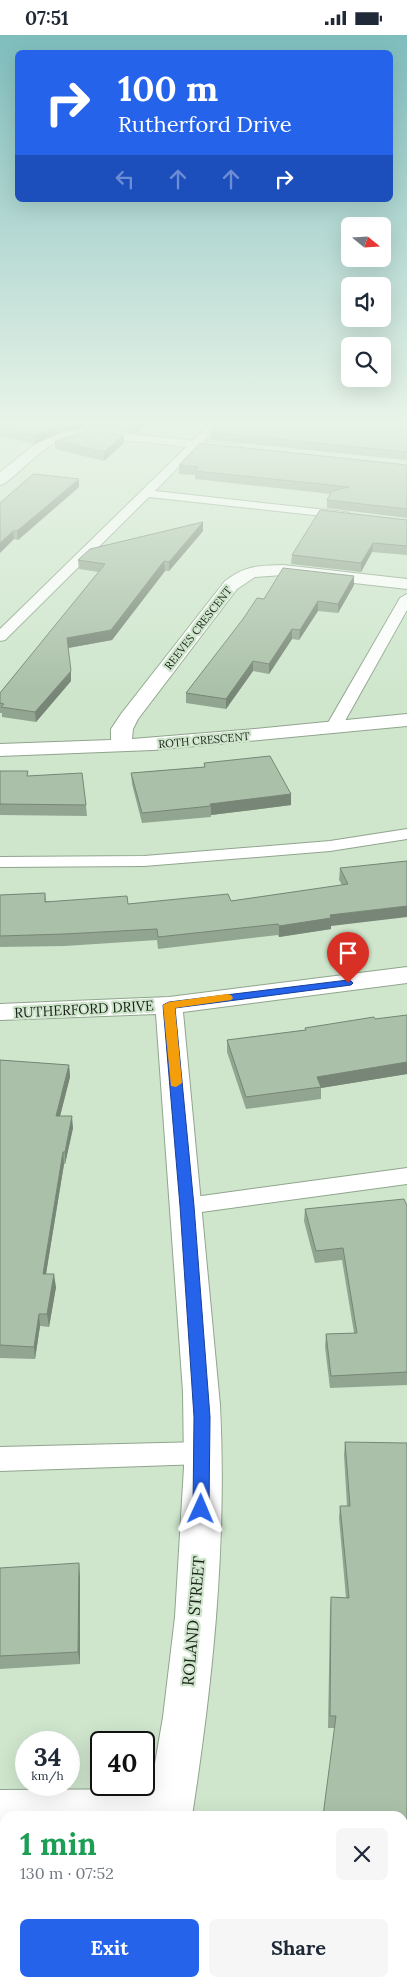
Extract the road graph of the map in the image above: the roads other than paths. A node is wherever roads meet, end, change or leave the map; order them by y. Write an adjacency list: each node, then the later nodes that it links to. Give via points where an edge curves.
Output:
1 (128, 511): 6 (lane)
2 (307, 511): 3 (lane)
3 (359, 517)
4 (407, 584): 9 (street, REEVES CRESCENT, via 283,570 254,572 237,579 128,718 122,729)
5 (407, 597): 8 (lane)
6 (0, 637)
7 (407, 720): 8 (street, ROTH CRESCENT)
8 (334, 728): 9 (street, ROTH CRESCENT)
9 (121, 746): 10 (street, ROTH CRESCENT)
10 (0, 750)
11 (407, 834): 12 (lane, via 330,846 144,861)
12 (0, 862)
13 (407, 975): 14 (street, RUTHERFORD DRIVE)
14 (169, 1005): 15 (street, RUTHERFORD DRIVE); 17 (street, ROLAND STREET)
15 (0, 1012)
16 (407, 1176): 17 (lane)
17 (187, 1206): 18 (street, ROLAND STREET)
18 (202, 1453): 19 (lane); 20 (street, ROLAND STREET, via 200,1566 189,1678)
19 (0, 1459)
20 (169, 1811)

